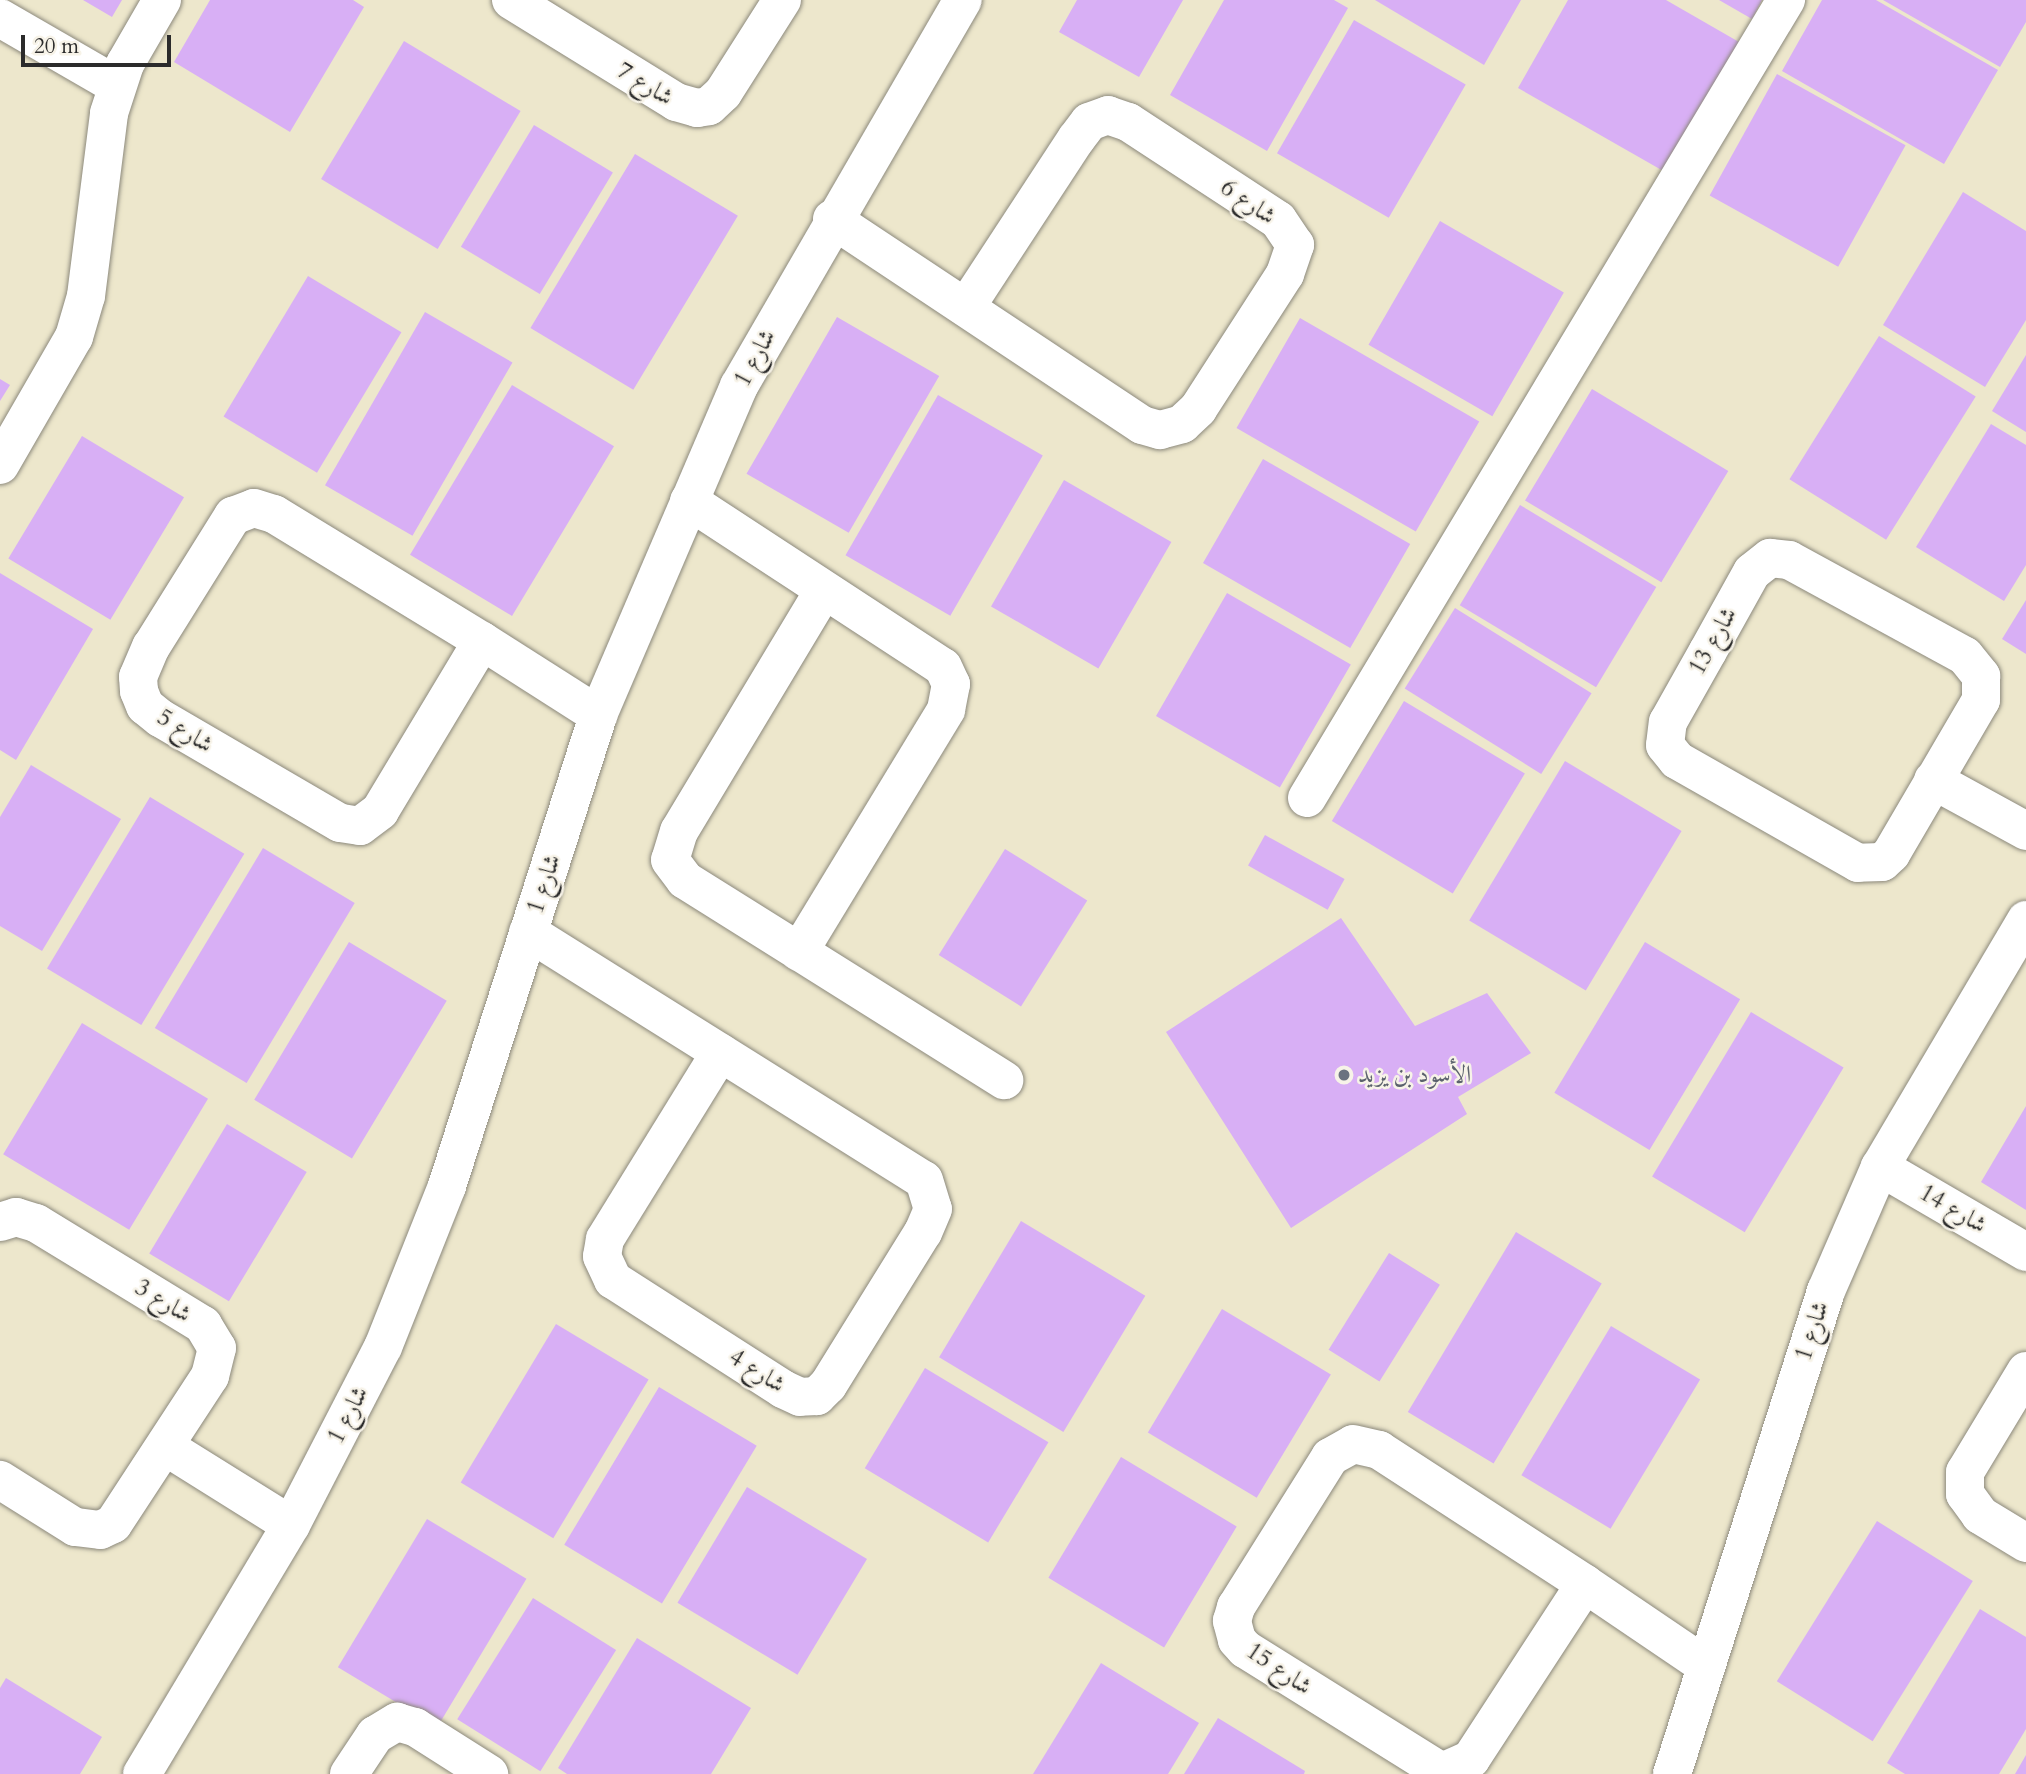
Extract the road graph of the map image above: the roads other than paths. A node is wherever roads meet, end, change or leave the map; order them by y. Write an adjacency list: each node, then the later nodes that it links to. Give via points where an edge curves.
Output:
1 (162, 0): 7 (street)
2 (511, 0): 3 (street, شارع 7, via 676,102 697,108 709,106 723,93)
3 (782, 0)
4 (963, 0): 8 (street, شارع 1)
5 (1786, 0): 16 (street)
6 (0, 18): 7 (street)
7 (116, 85): 10 (street, via 86,296 74,337)
8 (832, 219): 9 (street, شارع 6); 11 (street, شارع 1, via 739,386)
9 (966, 307): 9 (street, شارع 6, via 1142,425 1173,429 1198,409 1285,274 1295,245 1278,220 1128,122 1108,114 1089,122 1076,139)
10 (0, 465)
11 (689, 501): 12 (street); 14 (street, شارع 1)
12 (824, 590): 20 (street, via 943,667 951,684 946,710); 20 (street, via 680,831 670,860 685,880)
13 (482, 641): 13 (street, شارع 5, via 274,514 254,508 233,516 151,647 138,677 139,691 145,706 160,719 340,823 360,826 380,811); 14 (street, شارع 5)
14 (598, 715): 19 (street, شارع 1)
15 (1933, 780): 15 (street, شارع 13, via 1980,700 1981,676 1976,667 1965,656 1789,560 1770,558 1759,563 1668,722 1665,744 1670,753 1865,865 1882,862 1891,854); 17 (street)
16 (1307, 798)
17 (2026, 831)
18 (2026, 920): 23 (street, شارع 1)
19 (528, 932): 21 (street, شارع 4); 29 (street, شارع 1, via 447,1186 383,1347)
20 (799, 952): 22 (street)
21 (720, 1053): 21 (street, شارع 4, via 924,1180 932,1194 933,1209 923,1232 817,1396 800,1397 783,1389 613,1280 602,1256 605,1239)
22 (1004, 1080)
23 (1880, 1167): 25 (street, شارع 14); 32 (street, شارع 1, via 1826,1292)
24 (0, 1222): 27 (street, شارع 3, via 16,1217 36,1223 203,1325 212,1336 217,1348 210,1376)
25 (2026, 1252)
26 (2026, 1371): 30 (street, via 1965,1472 1965,1494 1980,1515)
27 (166, 1447): 28 (street, شارع 3, via 125,1511 100,1530 75,1527); 29 (street)
28 (0, 1480)
29 (291, 1525): 33 (street, شارع 1)
30 (2026, 1543)
31 (1585, 1584): 31 (street, شارع 15, via 1379,1450 1353,1444 1330,1457 1236,1607 1232,1621 1237,1640 1245,1648 1443,1772 1471,1759); 32 (street, شارع 15)
32 (1706, 1666): 36 (street, شارع 1)
33 (142, 1774)
34 (349, 1774): 35 (street, via 375,1735 389,1724 405,1722)
35 (488, 1774)
36 (1672, 1774)

